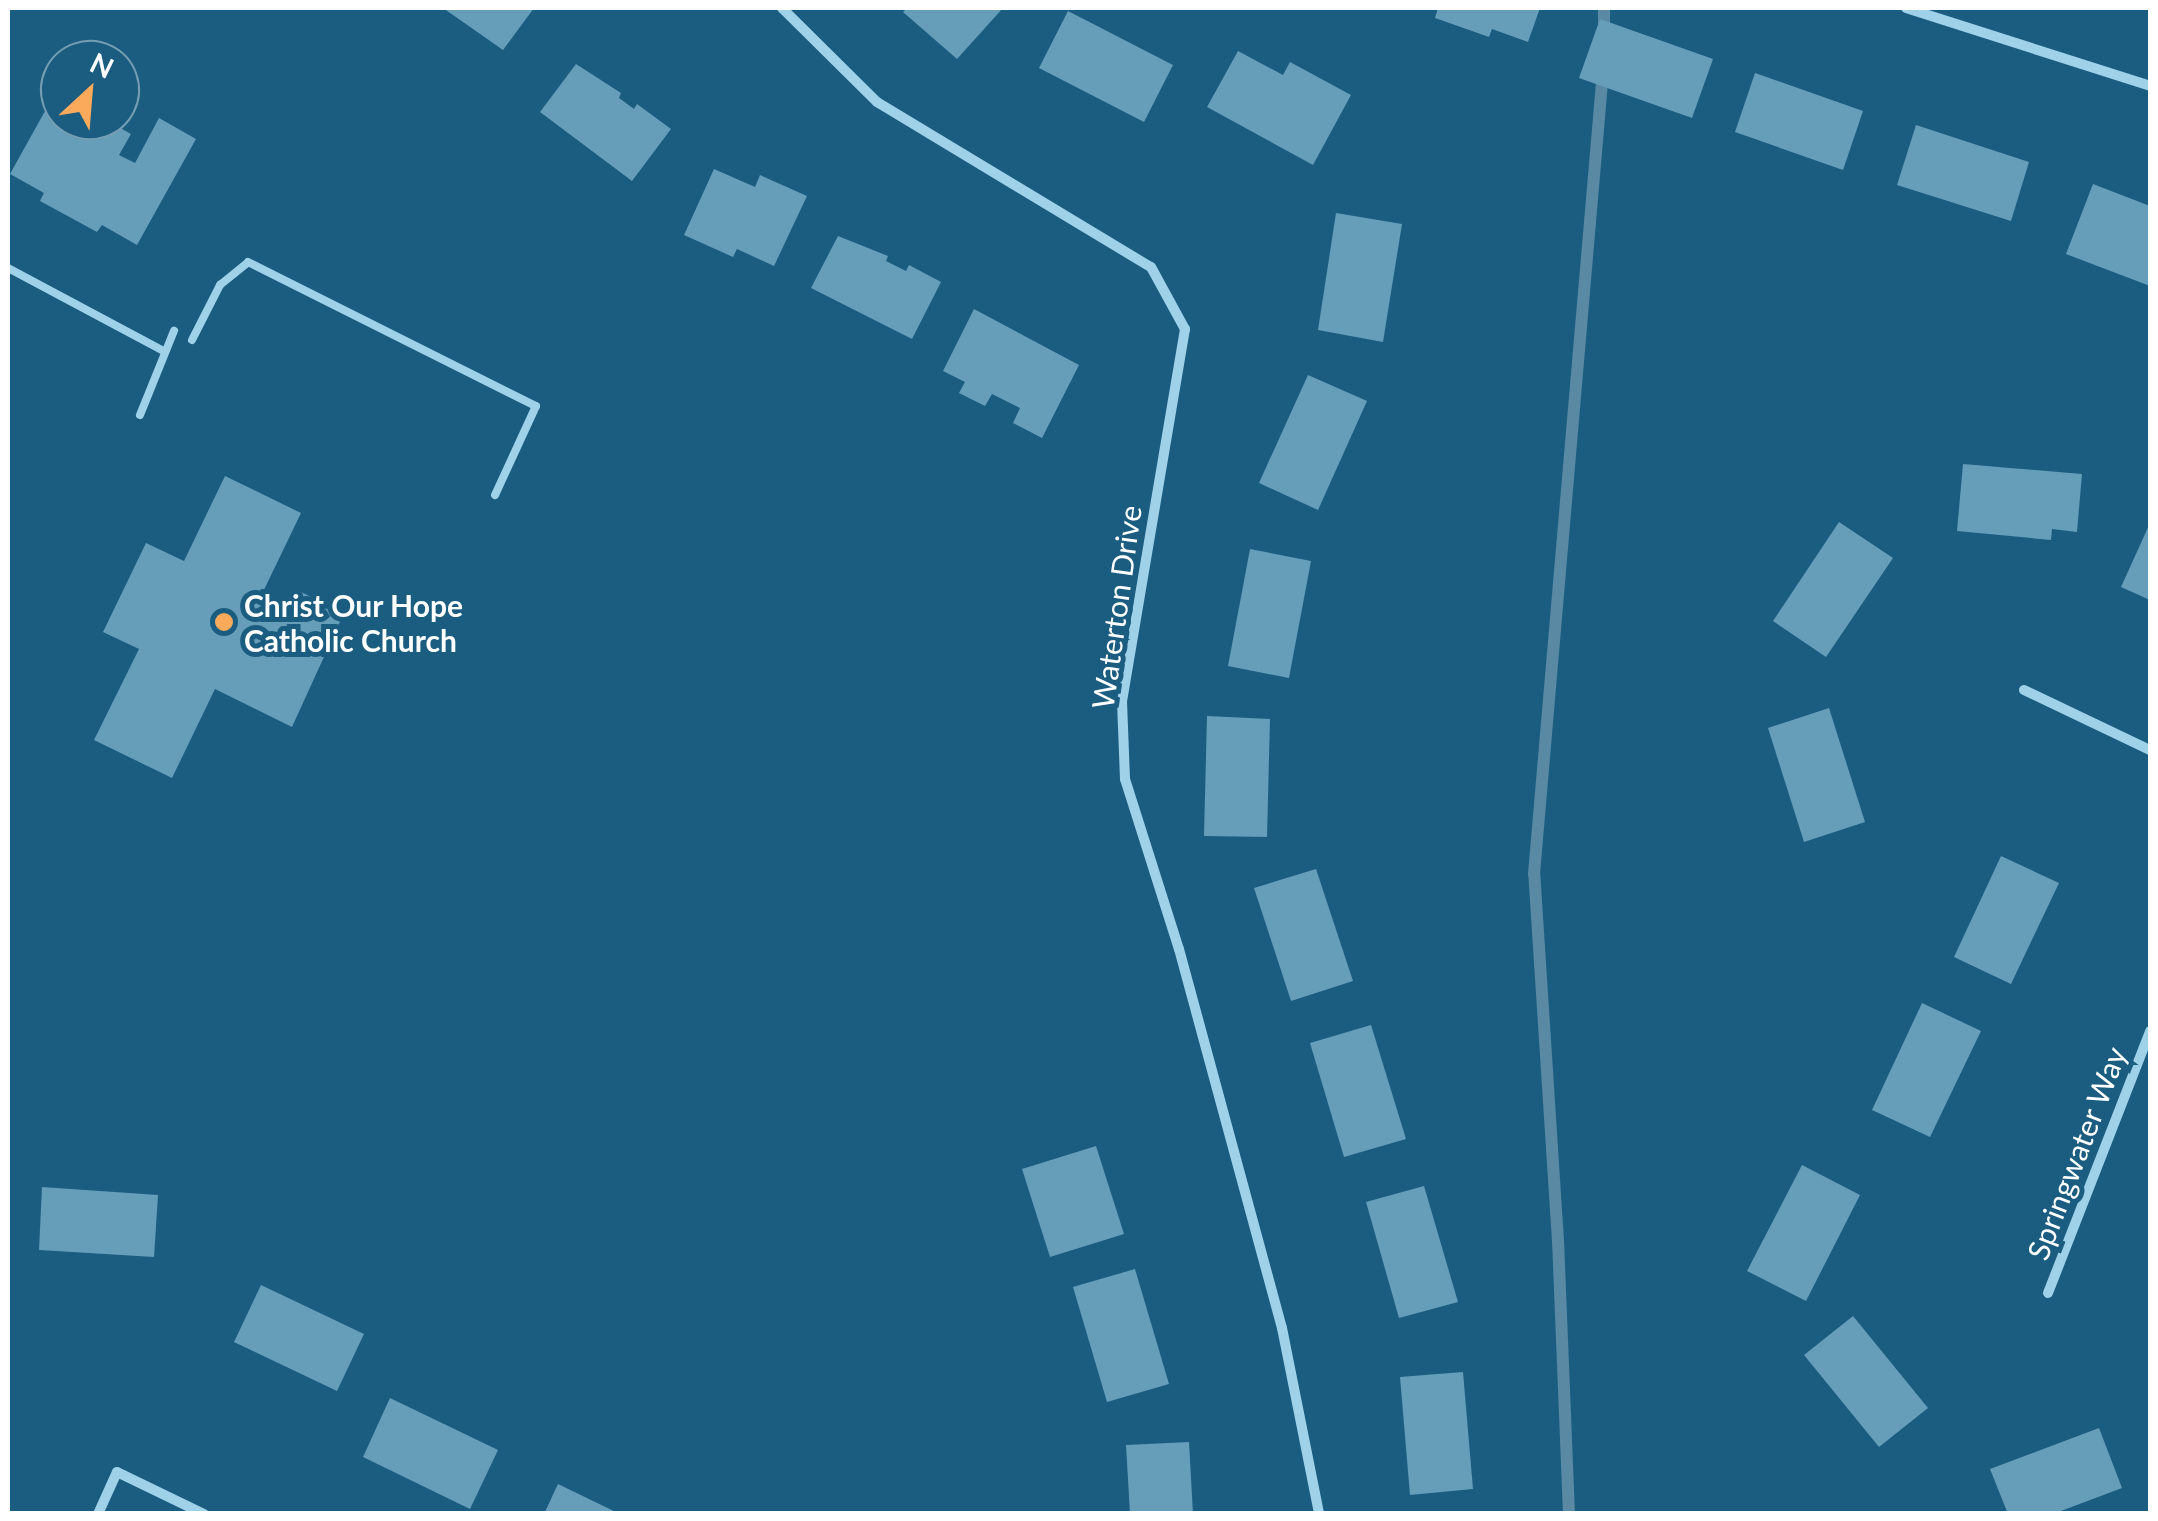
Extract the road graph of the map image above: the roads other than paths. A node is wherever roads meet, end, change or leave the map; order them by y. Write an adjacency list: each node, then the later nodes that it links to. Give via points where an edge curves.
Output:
1 (782, 8): 16 (street, Waterton Drive, via 877,102 1152,267 1185,329 1122,701 1125,779 1282,1328)
2 (1906, 8): 3 (street)
3 (2150, 86)
4 (8, 268): 7 (lane)
5 (174, 331): 7 (lane)
6 (192, 340): 9 (lane, via 220,284 248,262 536,406)
7 (165, 352): 8 (lane)
8 (140, 415)
9 (494, 495)
10 (2024, 690): 11 (street)
11 (2150, 750)
12 (2150, 1031): 13 (street, Springwater Way)
13 (2048, 1293)
14 (98, 1514): 15 (street, via 117,1472)
15 (204, 1514)
16 (1319, 1514)

